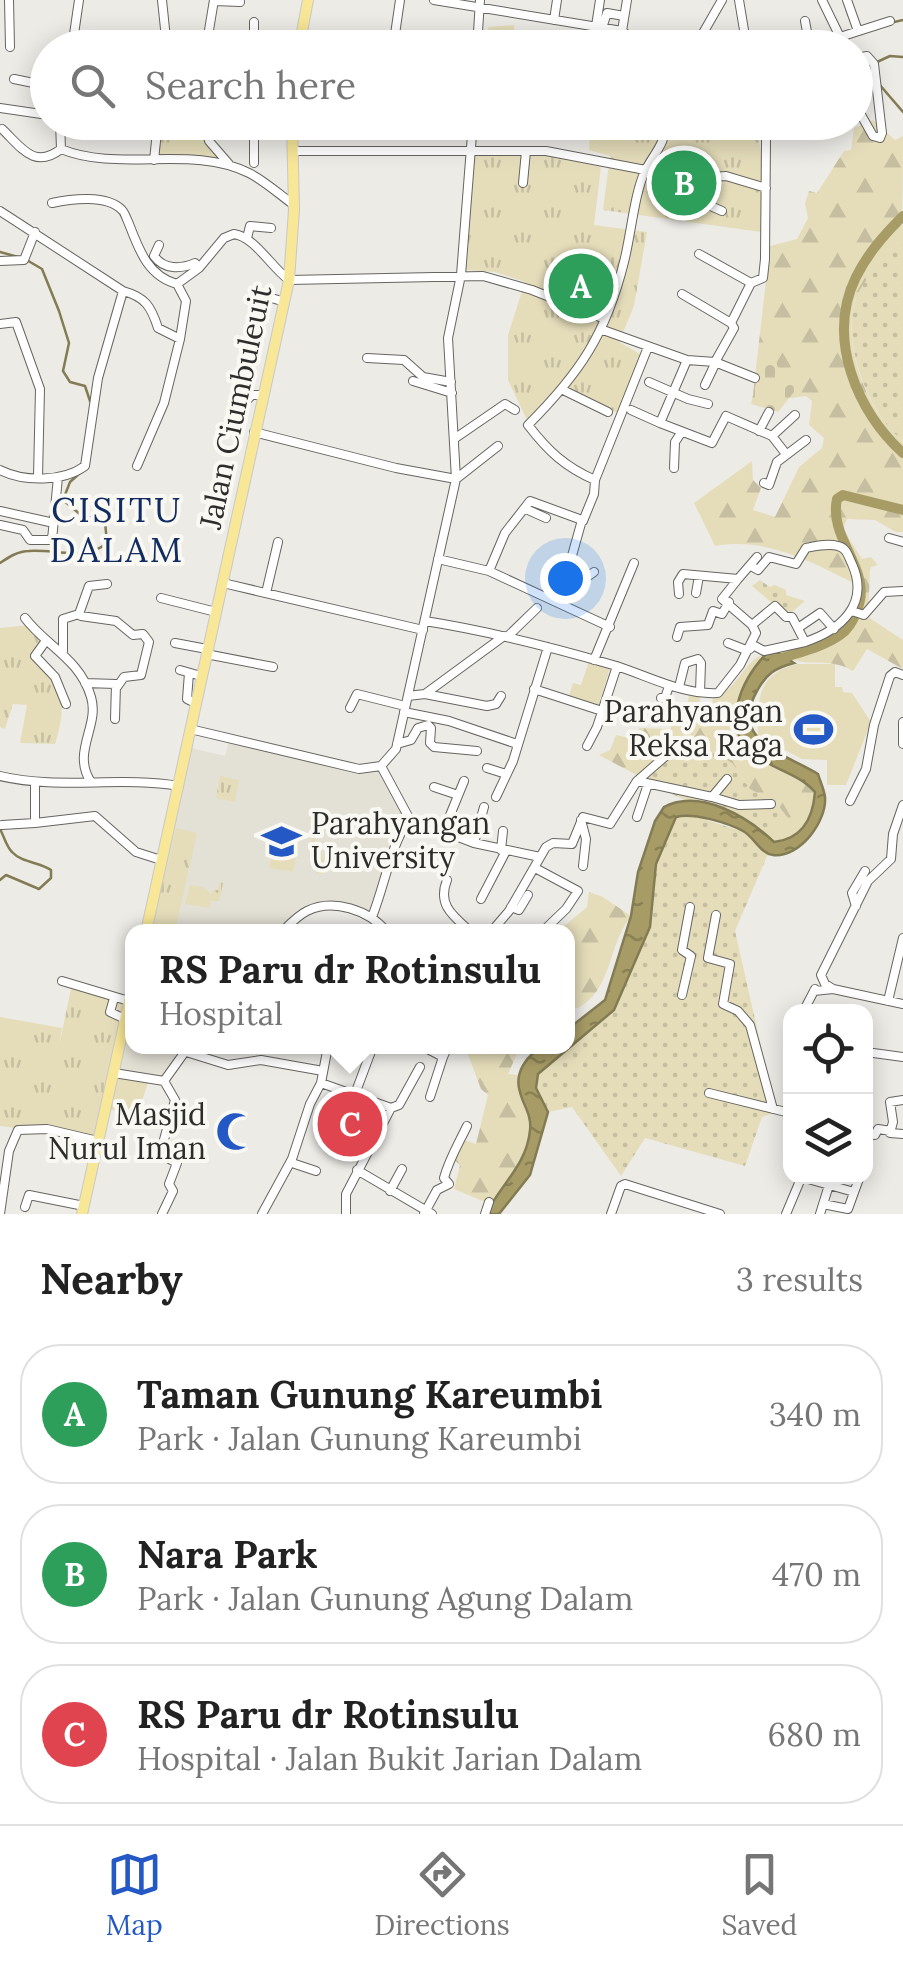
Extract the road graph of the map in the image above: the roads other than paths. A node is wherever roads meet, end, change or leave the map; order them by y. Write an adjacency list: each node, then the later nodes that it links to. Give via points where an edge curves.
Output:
1 (9, 0): 38 (street)
2 (79, 0): 23 (street)
3 (162, 0): 24 (street)
4 (214, 0): 15 (street); 25 (street)
5 (308, 0): 27 (main road)
6 (400, 0): 28 (street)
7 (434, 0): 16 (street)
8 (557, 0): 18 (street)
9 (600, 0): 22 (street)
10 (627, 0): 17 (street)
11 (722, 0): 32 (street)
12 (738, 0): 33 (street)
13 (822, 0): 35 (street)
14 (847, 0): 36 (street)
15 (240, 2)
16 (479, 4): 18 (street); 29 (street)
17 (624, 16): 22 (street, via 607,13); 31 (street)
18 (554, 20): 22 (street)
19 (890, 20): 37 (street)
20 (254, 22): 26 (street)
21 (806, 22): 34 (street)
22 (599, 27): 30 (street)
23 (75, 30)
24 (166, 30)
25 (207, 30)
26 (254, 30)
27 (303, 30)
28 (396, 30)
29 (478, 30)
30 (613, 30)
31 (622, 30)
32 (705, 30)
33 (744, 30)
34 (807, 30)
35 (835, 30)
36 (858, 30)
37 (861, 30)
38 (10, 47)
39 (873, 63): 45 (street, via 882,133)
40 (14, 79): 41 (street)
41 (30, 82)
42 (0, 108): 43 (street)
43 (30, 112)
44 (2, 129): 54 (street, via 36,158)
45 (873, 136)
46 (60, 140): 54 (street)
47 (156, 140): 58 (street)
48 (209, 140): 60 (street)
49 (254, 140): 59 (street)
50 (292, 140): 56 (main road, Jalan Ciumbuleuit)
51 (473, 140): 55 (street)
52 (661, 140): 61 (street)
53 (763, 140): 64 (street)
54 (60, 149): 58 (street)
55 (472, 150): 56 (street); 57 (street); 82 (street)
56 (292, 151): 68 (main road, Jalan Ciumbuleuit)
57 (526, 151): 61 (street); 62 (street)
58 (154, 160): 60 (street)
59 (254, 163)
60 (232, 167): 68 (street)
61 (646, 171): 63 (street); 90 (street)
62 (523, 183)
63 (707, 183): 64 (street, via 718,175); 70 (street, via 706,204)
64 (766, 188): 84 (street, via 766,259 763,278)
65 (106, 190): 67 (street)
66 (52, 203): 67 (street)
67 (108, 204): 71 (street, via 122,210)
68 (294, 206): 83 (main road, Jalan Ciumbuleuit)
69 (0, 211): 73 (street)
70 (722, 211)
71 (130, 226): 74 (street); 85 (street, via 156,276)
72 (270, 228): 75 (street, via 250,226)
73 (34, 232): 79 (street, via 25,259); 81 (street)
74 (123, 234)
75 (247, 238): 80 (street, via 224,238); 83 (street)
76 (160, 244): 80 (street, via 154,256 164,266)
77 (699, 254): 84 (street)
78 (100, 260): 81 (street)
79 (0, 261)
80 (200, 268): 85 (street)
81 (92, 272): 86 (street)
82 (460, 275): 83 (street); 90 (street, via 497,278); 101 (street, via 448,338)
83 (289, 280): 89 (main road, Jalan Ciumbuleuit)
84 (754, 283): 92 (street)
85 (177, 284): 94 (street, via 186,302)
86 (122, 291): 94 (street, via 143,299 158,328); 129 (street, via 83,467)
87 (682, 294): 92 (street)
88 (268, 297): 89 (street)
89 (284, 302): 107 (main road, Jalan Ciumbuleuit)
90 (605, 319): 93 (street)
91 (0, 324): 130 (street, via 16,322 40,389)
92 (731, 324): 98 (street)
93 (602, 330): 95 (street); 104 (street)
94 (180, 339): 126 (street, via 164,404)
95 (648, 347): 97 (street); 132 (street)
96 (367, 358): 101 (street, via 404,360 423,377)
97 (687, 360): 98 (street); 106 (street)
98 (715, 362): 99 (street); 103 (street)
99 (754, 378)
100 (413, 382): 105 (street)
101 (451, 382): 105 (street)
102 (649, 382): 106 (street)
103 (705, 384)
104 (563, 390): 111 (street); 132 (street, via 528,425 557,460)
105 (452, 393): 119 (street)
106 (674, 393): 114 (street); 115 (street)
107 (264, 395): 108 (street); 117 (main road, Jalan Ciumbuleuit)
108 (247, 400)
109 (515, 410): 119 (street, via 505,404)
110 (631, 410): 115 (street)
111 (608, 412)
112 (769, 412): 116 (street)
113 (795, 414): 121 (street)
114 (726, 416): 116 (street); 122 (street)
115 (660, 423): 118 (street)
116 (759, 431): 121 (street)
117 (254, 432): 131 (street); 154 (main road, Jalan Ciumbuleuit)
118 (681, 433): 122 (street); 127 (street)
119 (454, 439): 131 (street)
120 (806, 440): 125 (street)
121 (773, 441): 125 (street)
122 (712, 442): 124 (street)
123 (498, 446): 131 (street)
124 (725, 448)
125 (786, 454): 133 (street)
126 (137, 466)
127 (674, 468)
128 (0, 470): 130 (street)
129 (58, 476): 130 (street); 140 (street)
130 (38, 477)
131 (456, 479): 146 (street)
132 (595, 480): 139 (street)
133 (764, 484)
134 (562, 498): 137 (street)
135 (526, 509): 137 (street, via 532,501); 138 (street); 149 (street, via 504,533)
136 (0, 511): 140 (street)
137 (556, 511): 139 (street)
138 (546, 518)
139 (583, 521): 161 (street)
140 (54, 523): 141 (street, via 50,541 30,540 23,530)
141 (0, 524)
142 (890, 538): 144 (street)
143 (278, 542): 157 (street)
144 (903, 542)
145 (757, 557): 148 (street)
146 (438, 560): 149 (street); 169 (street)
147 (634, 562): 170 (street)
148 (751, 566): 153 (street); 165 (street, via 758,570 772,557 796,564 808,547 843,547 858,579)
149 (489, 570): 161 (street)
150 (594, 572): 161 (street)
151 (548, 574): 161 (street)
152 (703, 574): 153 (street); 158 (street); 159 (street, via 681,576)
153 (738, 580): 162 (street, via 722,596)
154 (223, 583): 157 (street); 164 (main road, Jalan Ciumbuleuit)
155 (106, 584): 167 (street, via 87,587)
156 (903, 591): 165 (street, via 884,592 869,612)
157 (266, 593): 169 (street)
158 (696, 593)
159 (678, 594)
160 (162, 598): 164 (street)
161 (556, 598): 170 (street)
162 (729, 602): 168 (street); 174 (street, via 722,614 713,612 708,625 680,627)
163 (536, 608): 173 (street)
164 (216, 612): 181 (main road, Jalan Ciumbuleuit)
165 (854, 612): 172 (street)
166 (25, 618): 175 (street)
167 (79, 618): 180 (street, via 63,619); 189 (street, via 116,621 150,642 141,675 124,676)
168 (752, 624): 171 (street, via 775,606); 182 (street, via 756,633)
169 (424, 626): 173 (street); 196 (street)
170 (610, 627): 183 (street)
171 (798, 628): 172 (street, via 820,613); 176 (street)
172 (834, 630): 176 (street)
173 (505, 636): 179 (street); 192 (street)
174 (677, 638)
175 (45, 642): 180 (street); 195 (street, via 35,656 55,677)
176 (805, 642): 182 (street, via 764,651 752,645)
177 (175, 643): 181 (street)
178 (728, 643): 182 (street)
179 (548, 647): 183 (street); 190 (street)
180 (63, 652): 187 (street)
181 (207, 652): 185 (street); 201 (main road, Jalan Ciumbuleuit, via 190,673)
182 (744, 654): 191 (street, via 718,693)
183 (594, 660): 184 (street)
184 (617, 666): 188 (street); 198 (street)
185 (273, 668)
186 (903, 675): 223 (street, via 890,676 866,769)
187 (85, 683): 189 (street); 215 (street, via 94,713 84,750)
188 (674, 686): 191 (street); 191 (street, via 685,662 698,659); 194 (street)
189 (117, 687): 199 (street)
190 (534, 690): 198 (street); 202 (street)
191 (700, 692)
192 (425, 694): 193 (street, via 488,706); 196 (street)
193 (501, 696)
194 (662, 698)
195 (66, 704)
196 (406, 705): 197 (street, via 357,694); 202 (street); 206 (street)
197 (350, 708)
198 (602, 711): 204 (street)
199 (115, 719)
200 (903, 722): 203 (street)
201 (190, 729): 208 (street, via 359,769); 218 (main road, Jalan Ciumbuleuit)
202 (516, 744): 210 (street)
203 (903, 744)
204 (587, 746)
205 (676, 746): 213 (street)
206 (396, 747): 207 (street, via 428,725 434,747); 208 (street)
207 (477, 750)
208 (381, 766): 228 (street)
209 (486, 768): 210 (street)
210 (506, 774): 221 (street)
211 (0, 776): 214 (street)
212 (727, 779): 222 (street)
213 (638, 781): 217 (street); 229 (street, via 610,824)
214 (35, 782): 215 (street); 230 (street)
215 (91, 782): 218 (street)
216 (464, 782): 220 (street)
217 (648, 784): 222 (street); 227 (street)
218 (179, 786): 237 (main road, Jalan Ciumbuleuit)
219 (434, 787): 220 (street)
220 (458, 796): 232 (street)
221 (496, 797)
222 (712, 797): 224 (street)
223 (850, 801)
224 (770, 804)
225 (903, 805): 245 (street, via 891,858 868,881)
226 (484, 807): 234 (street)
227 (638, 817)
228 (409, 818): 232 (street); 248 (street, via 394,842)
229 (581, 820): 236 (street, via 572,844 549,844); 238 (street)
230 (35, 823): 231 (street); 237 (street, via 95,816 136,852)
231 (2, 825)
232 (444, 830): 234 (street)
233 (503, 831): 235 (street)
234 (474, 843): 235 (street)
235 (503, 851): 236 (street); 243 (street)
236 (540, 857): 239 (street)
237 (162, 860): 249 (main road, Jalan Ciumbuleuit)
238 (583, 866)
239 (535, 868): 246 (street); 254 (street, via 578,891)
240 (865, 870): 245 (street, via 852,893)
241 (448, 880): 252 (street, via 446,907)
242 (528, 895): 246 (street, via 518,910)
243 (481, 899)
244 (690, 906): 256 (street, via 682,950)
245 (856, 906): 258 (street)
246 (508, 908): 253 (street)
247 (716, 915): 257 (street)
248 (372, 917): 250 (street, via 321,906); 251 (street)
249 (148, 924)
250 (290, 924)
251 (379, 924)
252 (463, 924)
253 (496, 924)
254 (550, 924)
255 (902, 945): 265 (street)
256 (691, 956): 257 (street); 262 (street)
257 (708, 958): 289 (street, via 730,964 723,1004 750,1025)
258 (821, 975): 260 (street); 261 (street)
259 (62, 981): 263 (street)
260 (834, 989): 261 (street); 265 (street)
261 (814, 991): 266 (street)
262 (682, 995)
263 (114, 998): 264 (street); 268 (street, via 110,1012)
264 (125, 1000)
265 (888, 1001): 267 (street)
266 (807, 1004)
267 (903, 1004)
268 (125, 1019)
269 (125, 1024): 281 (main road)
270 (873, 1053): 278 (street)
271 (182, 1054): 282 (street)
272 (198, 1054): 280 (street, via 228,1066 261,1060)
273 (326, 1054): 280 (street)
274 (368, 1054): 284 (street)
275 (437, 1054): 277 (street)
276 (444, 1054): 277 (street)
277 (443, 1057): 286 (street)
278 (903, 1057)
279 (420, 1067): 288 (street)
280 (323, 1071): 283 (street)
281 (114, 1073): 282 (street); 295 (main road)
282 (164, 1080): 311 (street, via 174,1100 160,1154 177,1163)
283 (321, 1083): 284 (street); 312 (street)
284 (354, 1094): 288 (street)
285 (709, 1094): 289 (street)
286 (430, 1098)
287 (903, 1100): 292 (street, via 890,1102)
288 (391, 1108): 297 (street)
289 (773, 1110): 290 (street)
290 (783, 1112)
291 (467, 1126): 309 (street, via 446,1167 449,1184 438,1189)
292 (890, 1132): 293 (street); 294 (street)
293 (903, 1134)
294 (873, 1135)
295 (98, 1141): 308 (main road); 310 (street, via 46,1129 14,1132)
296 (294, 1164): 299 (street)
297 (357, 1170): 303 (street); 313 (street)
298 (402, 1170): 303 (street)
299 (316, 1171)
300 (799, 1184): 317 (street)
301 (829, 1184): 304 (street); 307 (street)
302 (857, 1184): 304 (street)
303 (390, 1191): 309 (street)
304 (854, 1192): 307 (street, via 848,1209)
305 (489, 1202): 314 (street)
306 (25, 1207): 308 (street, via 29,1195)
307 (822, 1209)
308 (83, 1210)
309 (427, 1212)
310 (0, 1214)
311 (162, 1214)
312 (262, 1214)
313 (346, 1214)
314 (485, 1214)
315 (611, 1214): 316 (street, via 622,1186 634,1185)
316 (720, 1214)
317 (786, 1214)

